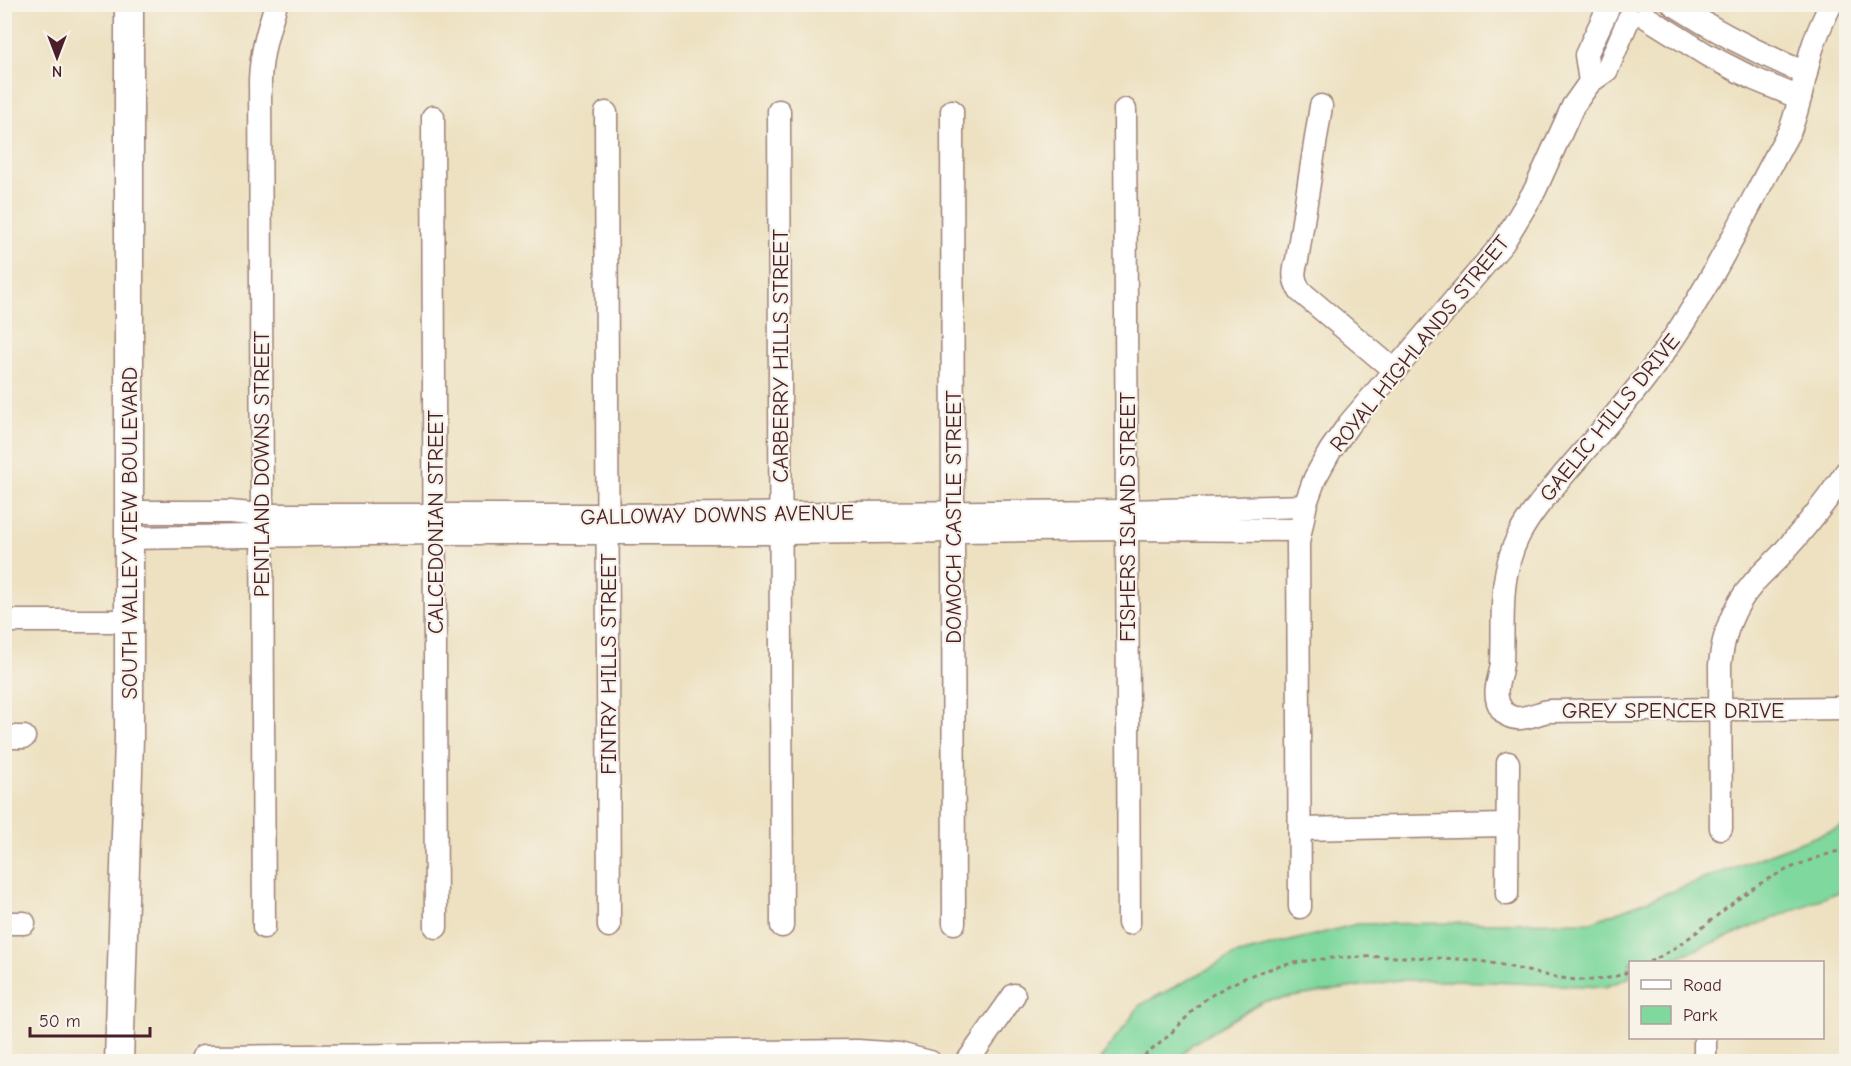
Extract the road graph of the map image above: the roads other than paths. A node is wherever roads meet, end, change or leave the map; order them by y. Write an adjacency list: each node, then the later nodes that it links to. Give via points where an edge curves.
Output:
1 (129, 4): 25 (main road, SOUTH VALLEY VIEW BOULEVARD)
2 (276, 4): 26 (street, PENTLAND DOWNS STREET, via 265,38 260,80)
3 (1673, 4): 8 (street, via 1718,33)
4 (1831, 4): 8 (street, GAELIC HILLS DRIVE)
5 (1836, 4): 7 (street)
6 (1632, 10): 9 (street, via 1707,55); 16 (street, ROYAL HIGHLANDS STREET, via 1586,55 1590,82 1573,106 1535,190 1503,243)
7 (1846, 10)
8 (1806, 73): 9 (street, GAELIC HILLS DRIVE)
9 (1800, 98): 33 (street, GAELIC HILLS DRIVE, via 1790,130 1692,312 1624,406 1526,521 1509,558 1502,603 1502,664 1495,691)
10 (1321, 106): 16 (street, via 1294,281 1300,291)
11 (1125, 110): 20 (street, FISHERS ISLAND STREET)
12 (779, 111): 22 (street, CARBERRY HILLS STREET)
13 (952, 111): 21 (street, DOMOCH CASTLE STREET)
14 (606, 113): 24 (street, FINTRY HILLS STREET)
15 (433, 117): 23 (street, CALCEDONIAN STREET)
16 (1395, 371): 18 (street, ROYAL HIGHLANDS STREET, via 1330,452)
17 (1846, 472): 32 (street, via 1812,518 1737,604 1721,653)
18 (1305, 506): 20 (street, GALLOWAY DOWNS AVENUE); 27 (street, ROYAL HIGHLANDS STREET)
19 (202, 513): 25 (street, GALLOWAY DOWNS AVENUE); 26 (street, GALLOWAY DOWNS AVENUE); 28 (street)
20 (1127, 520): 21 (street, GALLOWAY DOWNS AVENUE); 27 (street, GALLOWAY DOWNS AVENUE); 41 (street, FISHERS ISLAND STREET)
21 (954, 521): 22 (street, GALLOWAY DOWNS AVENUE); 40 (street, DOMOCH CASTLE STREET)
22 (781, 523): 24 (street, GALLOWAY DOWNS AVENUE); 43 (street, CARBERRY HILLS STREET)
23 (435, 524): 24 (street, GALLOWAY DOWNS AVENUE); 26 (street, GALLOWAY DOWNS AVENUE); 45 (street, CALCEDONIAN STREET)
24 (608, 524): 42 (street, FINTRY HILLS STREET)
25 (128, 525): 28 (street, GALLOWAY DOWNS AVENUE); 30 (main road, SOUTH VALLEY VIEW BOULEVARD)
26 (261, 525): 28 (street, GALLOWAY DOWNS AVENUE); 44 (street, PENTLAND DOWNS STREET)
27 (1300, 530): 37 (street, ROYAL HIGHLANDS STREET)
28 (203, 537)
29 (4, 621): 30 (street)
30 (130, 621): 50 (main road, SOUTH VALLEY VIEW BOULEVARD)
31 (1846, 708): 32 (street, GREY SPENCER DRIVE)
32 (1720, 710): 33 (street, GREY SPENCER DRIVE, via 1548,711 1519,718); 36 (street)
33 (1503, 711)
34 (1508, 763): 35 (street)
35 (1508, 825): 37 (street); 38 (street)
36 (1721, 828)
37 (1300, 829): 39 (street, ROYAL HIGHLANDS STREET)
38 (1508, 894)
39 (1300, 907)
40 (954, 923)
41 (1128, 923)
42 (609, 926)
43 (782, 926)
44 (264, 927)
45 (436, 927)
46 (1014, 995): 52 (street)
47 (1705, 1039): 53 (street)
48 (202, 1056): 49 (street)
49 (250, 1059): 51 (street, via 858,1051 899,1054)
50 (119, 1062)
51 (930, 1062)
52 (968, 1062)
53 (1705, 1062)

